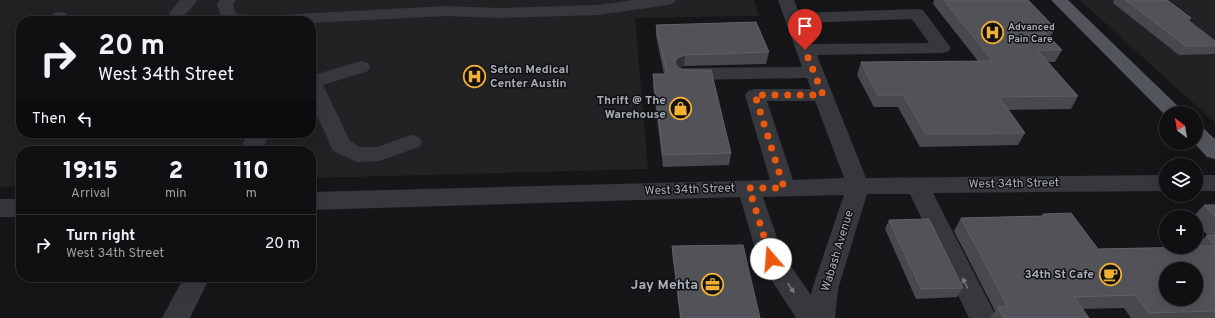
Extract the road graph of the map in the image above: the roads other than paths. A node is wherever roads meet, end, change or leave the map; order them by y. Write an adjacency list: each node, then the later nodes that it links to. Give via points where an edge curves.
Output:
1 (189, 0): 8 (street)
2 (228, 0): 9 (street, via 226,4)
3 (338, 0): 10 (street)
4 (668, 0): 6 (street, via 598,10 498,13)
5 (1059, 0): 19 (main road)
6 (428, 6): 11 (street)
7 (789, 9): 12 (street); 12 (street, via 917,14 942,48)
8 (177, 13)
9 (229, 16)
10 (316, 16)
11 (316, 19)
12 (805, 50): 14 (street)
13 (361, 67): 16 (street)
14 (814, 72): 15 (street); 18 (street)
15 (684, 74)
16 (316, 80)
17 (316, 92): 21 (street, via 341,146 357,155 379,154)
18 (823, 95): 27 (street); 29 (street, via 755,95)
19 (1168, 106)
20 (1203, 141): 22 (main road)
21 (411, 142)
22 (1215, 152)
23 (1159, 183): 26 (street, West 34th Street)
24 (1203, 183): 25 (street)
25 (1215, 183)
26 (917, 185): 27 (street, West 34th Street); 37 (street, one-way to 26)
27 (858, 186): 29 (street, West 34th Street); 36 (street, Wabash Avenue, via 825,289)
28 (749, 188): 29 (street, West 34th Street); 30 (street, West 34th Street); 35 (street, one-way to 35, via 771,259)
29 (784, 188)
30 (316, 201)
31 (0, 208): 32 (street)
32 (16, 208)
33 (194, 282): 34 (street)
34 (176, 318)
35 (810, 318)
36 (821, 318)
37 (983, 318)

